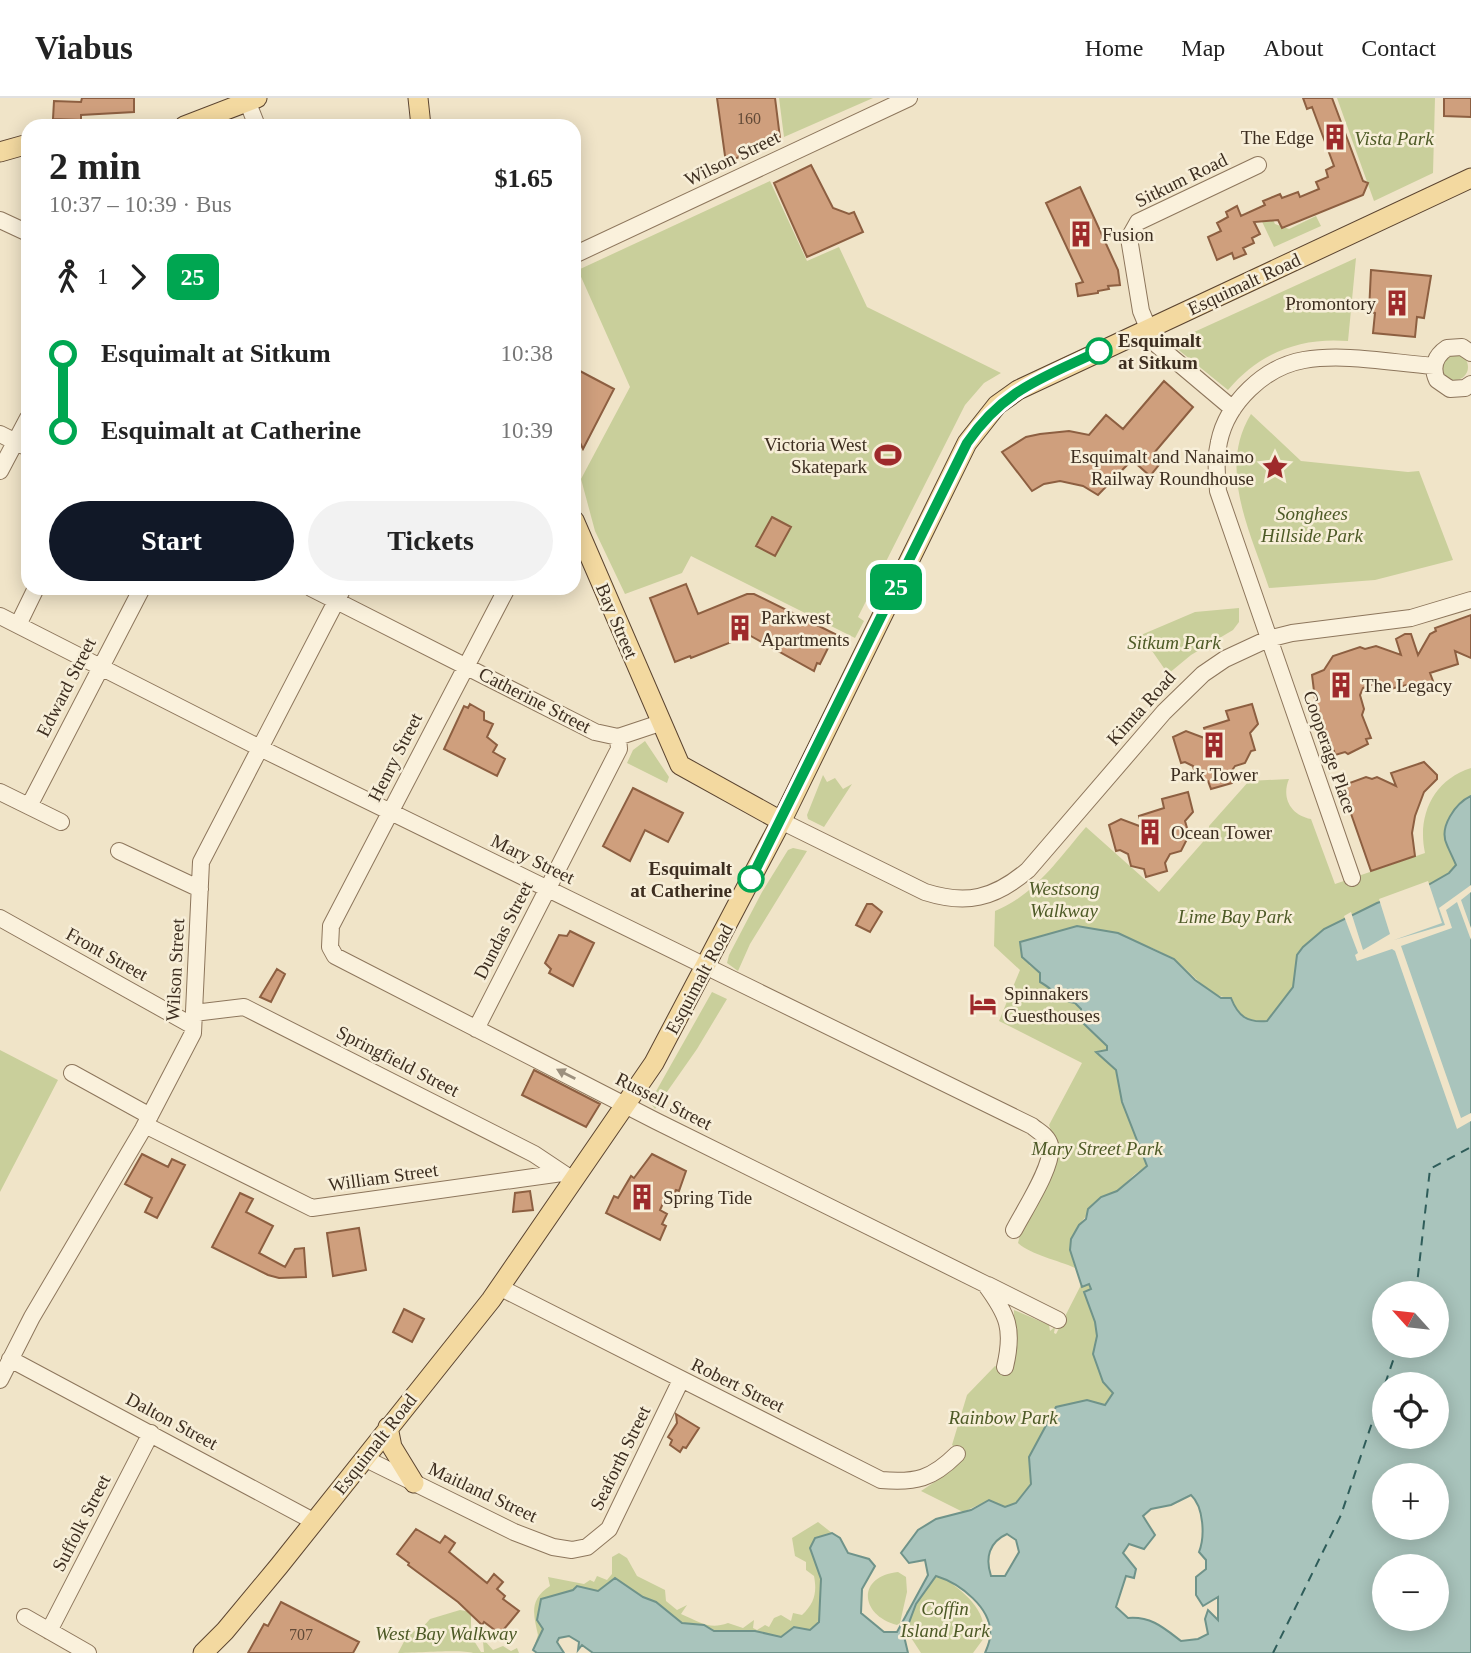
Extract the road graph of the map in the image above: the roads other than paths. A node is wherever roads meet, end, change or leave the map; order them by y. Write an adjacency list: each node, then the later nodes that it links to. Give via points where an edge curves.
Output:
1 (418, 98): 6 (main road)
2 (909, 98): 13 (street, Wilson Street)
3 (250, 99): 4 (main road); 5 (street)
4 (201, 119)
5 (255, 119)
6 (420, 119)
7 (21, 146): 8 (main road)
8 (0, 152)
9 (1258, 165): 14 (street, Sitkum Road, via 1138,222 1129,239)
10 (1471, 178): 14 (main road, Esquimalt Road)
11 (0, 220): 12 (street)
12 (21, 230)
13 (581, 252)
14 (1148, 328): 18 (street, Sitkum Road, via 1157,345); 41 (main road, Esquimalt Road, via 1018,390 981,422 961,454)
15 (1471, 352): 16 (street, via 1447,348)
16 (1434, 366): 17 (street, via 1437,380 1450,389); 18 (street, Cooperage Place, via 1301,360 1258,381)
17 (1471, 384)
18 (1233, 409): 32 (street, Cooperage Place, via 1219,440 1218,491)
19 (0, 434): 20 (street)
20 (21, 444)
21 (21, 446): 22 (street)
22 (0, 471)
23 (581, 537): 35 (main road, Bay Street)
24 (33, 595): 31 (street)
25 (138, 595): 34 (street, Edward Street)
26 (339, 595): 37 (street, Wilson Street)
27 (342, 595): 33 (street, Catherine Street)
28 (502, 595): 33 (street, Henry Street)
29 (1471, 600): 32 (street, Kimta Road, via 1411,618)
30 (0, 616): 31 (street, Mary Street)
31 (18, 625): 34 (street, Mary Street)
32 (1268, 639): 41 (street, Kimta Road, via 1225,659 1184,690 1022,875 988,895 946,899 925,892); 44 (street, Cooperage Place)
33 (467, 665): 36 (street, Catherine Street, via 595,732); 40 (street, Henry Street)
34 (100, 667): 37 (street, Mary Street); 39 (street, Edward Street)
35 (660, 723): 36 (street); 41 (main road, via 680,765)
36 (618, 737): 46 (street, Dundas Street, via 619,749)
37 (260, 748): 40 (street, Mary Street); 45 (street, Wilson Street, via 201,862)
38 (0, 792): 39 (street)
39 (29, 806): 42 (street)
40 (391, 812): 46 (street, Mary Street); 48 (street, Henry Street, via 331,926)
41 (781, 821): 49 (main road, Esquimalt Road)
42 (61, 822)
43 (119, 851): 45 (street)
44 (1352, 878)
45 (200, 889): 50 (street, Wilson Street)
46 (548, 890): 49 (street, Mary Street); 51 (street, Dundas Street)
47 (0, 918): 50 (street, Front Street)
48 (330, 947): 51 (street, Russell Street, via 343,963)
49 (705, 967): 53 (main road, Esquimalt Road); 56 (street, Mary Street, via 1032,1126 1048,1138 1048,1164)
50 (194, 1020): 54 (street, Wilson Street, via 193,1033); 55 (street, Springfield Street, via 244,1007 534,1154)
51 (476, 1028): 53 (street, Russell Street, one-way to 51)
52 (72, 1073): 54 (street, William Street)
53 (626, 1105): 55 (main road, Esquimalt Road); 57 (street, Russell Street)
54 (147, 1121): 55 (street, William Street, via 312,1208); 60 (street, Wilson Street)
55 (568, 1177): 58 (main road, Esquimalt Road)
56 (1014, 1230)
57 (985, 1284): 59 (street, Russell Street); 61 (street, Russell Street, via 1004,1308 1009,1325)
58 (501, 1287): 63 (street, Robert Street); 64 (main road, Esquimalt Road)
59 (1058, 1320)
60 (10, 1360): 62 (street, Wilson Street); 65 (street, Dalton Street)
61 (1004, 1367)
62 (0, 1380)
63 (681, 1380): 66 (street, Robert Street, via 881,1480 913,1482 943,1468); 70 (street, Seaforth Street, via 609,1529)
64 (388, 1427): 67 (main road, Esquimalt Road); 68 (main road, via 392,1447)
65 (151, 1433): 69 (street, Dalton Street); 72 (street, Suffolk Street)
66 (957, 1454)
67 (364, 1458): 68 (street, Maitland Street); 69 (main road, Esquimalt Road)
68 (414, 1483): 70 (street, Maitland Street, via 553,1547)
69 (315, 1522): 74 (main road, Esquimalt Road)
70 (587, 1547)
71 (25, 1617): 72 (street)
72 (49, 1631): 73 (street)
73 (88, 1653)
74 (203, 1653)

